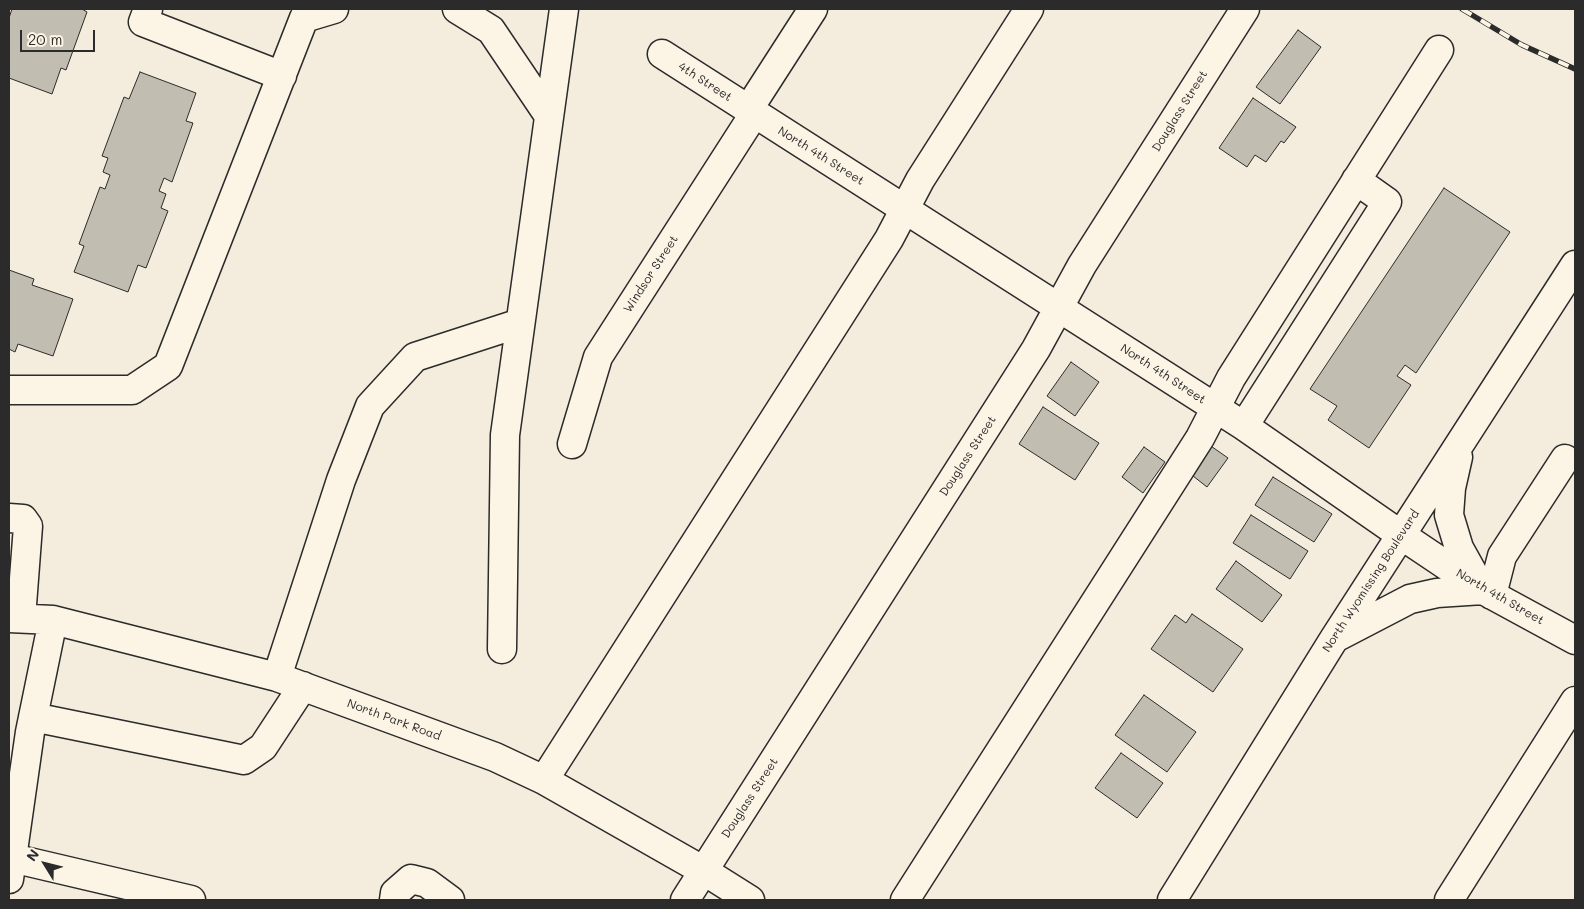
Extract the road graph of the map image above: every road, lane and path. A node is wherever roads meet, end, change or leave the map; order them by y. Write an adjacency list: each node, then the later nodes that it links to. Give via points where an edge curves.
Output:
1 (148, 9): 11 (street, via 143,22)
2 (334, 9): 8 (street)
3 (457, 9): 13 (street, via 491,30)
4 (564, 9): 13 (street)
5 (813, 9): 12 (street, Windsor Street)
6 (1029, 9): 15 (street, via 920,180)
7 (1245, 9): 17 (street, Douglass Street, via 1082,265)
8 (294, 13): 11 (street)
9 (1439, 50): 14 (street)
10 (662, 54): 12 (street, 4th Street)
11 (282, 76): 19 (street, via 168,366 132,390)
12 (751, 112): 15 (street, North 4th Street); 23 (street, Windsor Street, via 598,357)
13 (549, 116): 18 (street)
14 (1356, 180): 20 (street); 21 (street, via 1387,202)
15 (905, 209): 17 (street, North 4th Street); 37 (street, via 889,239)
16 (1575, 265): 22 (street, North Wyomissing Boulevard)
17 (1059, 308): 20 (street, North 4th Street); 39 (street, Douglass Street)
18 (520, 323): 32 (street, via 504,435); 33 (street, via 415,357 370,406 341,480)
19 (9, 390)
20 (1215, 408): 21 (street, North 4th Street); 45 (street, via 1200,438)
21 (1244, 426): 26 (street, North 4th Street)
22 (1462, 441): 26 (street, North Wyomissing Boulevard); 27 (street, via 1451,488 1449,515 1459,548)
23 (572, 444)
24 (1565, 459): 27 (street, via 1502,556)
25 (9, 518): 28 (street, via 23,519 28,526)
26 (1401, 535): 27 (street, North 4th Street); 30 (street, North Wyomissing Boulevard)
27 (1487, 592): 30 (street, via 1437,593 1410,599); 31 (street, North 4th Street)
28 (15, 618): 29 (street, North Park Road)
29 (53, 620): 33 (street, North Park Road); 36 (street)
30 (1334, 638): 46 (street, North Wyomissing Boulevard)
31 (1575, 640)
32 (502, 649)
33 (277, 677): 34 (street, North Park Road)
34 (302, 686): 36 (street, via 263,747 244,760); 37 (street, North Park Road, via 495,757)
35 (1575, 700): 47 (street)
36 (33, 717): 38 (street)
37 (544, 780): 39 (street, North Park Road)
38 (10, 868): 40 (street)
39 (704, 871): 43 (street, Douglass Street); 44 (street, North Park Road)
40 (191, 900)
41 (394, 900): 42 (street, via 395,893 412,879 427,883)
42 (450, 900)
43 (685, 900)
44 (750, 900)
45 (905, 900)
46 (1172, 900)
47 (1449, 900)

